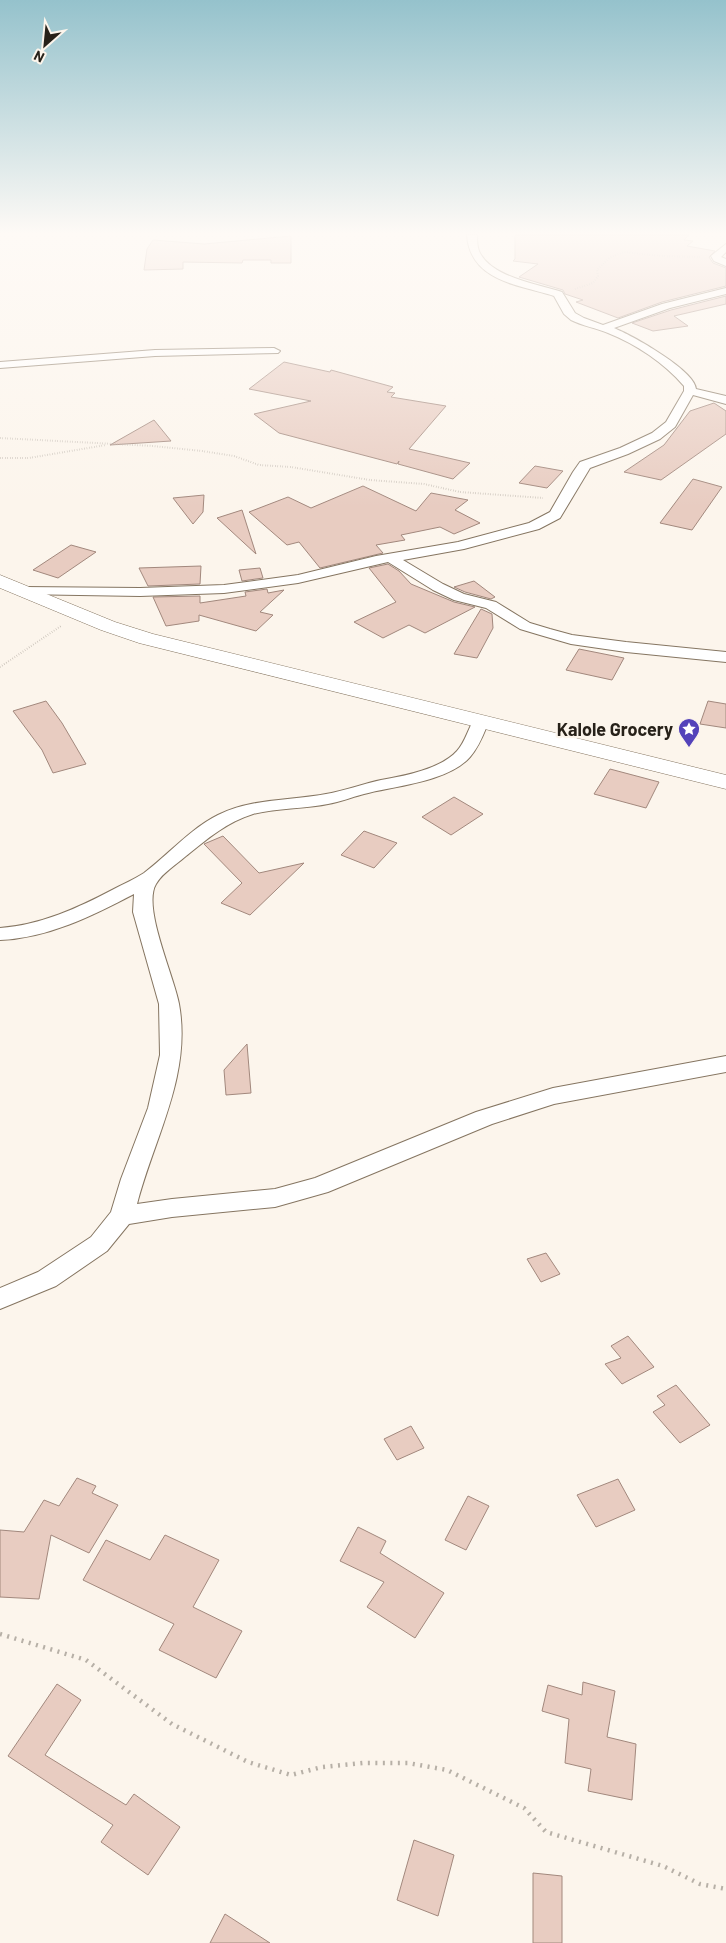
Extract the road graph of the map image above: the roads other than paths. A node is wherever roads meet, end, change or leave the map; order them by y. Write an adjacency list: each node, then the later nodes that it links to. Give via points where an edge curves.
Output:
1 (597, 326): 3 (street)
2 (611, 326): 3 (street)
3 (604, 328): 6 (street, via 648,350 684,377)
4 (274, 351): 5 (street, via 155,353)
5 (0, 365)
6 (690, 391): 7 (street); 8 (street, via 671,424 656,436 586,465 554,515 534,526 459,546)
7 (726, 400)
8 (391, 558): 9 (street, via 298,579 224,589 140,592); 10 (street, via 438,587 459,597 491,604 525,626 545,632 626,647)
9 (7, 586): 11 (street, via 146,639)
10 (726, 657)
11 (481, 721): 12 (street); 13 (street, via 463,755 446,766 417,778 329,799 251,809 224,819)
12 (726, 782)
13 (149, 878): 14 (street, via 112,898 34,931); 16 (street, via 143,890 143,912 169,1004 171,1055 159,1108 132,1179)
14 (0, 934)
15 (726, 1064): 16 (street, via 553,1096 484,1118 320,1186 275,1198)
16 (122, 1216): 17 (street, via 99,1244 47,1279)
17 (0, 1299)

